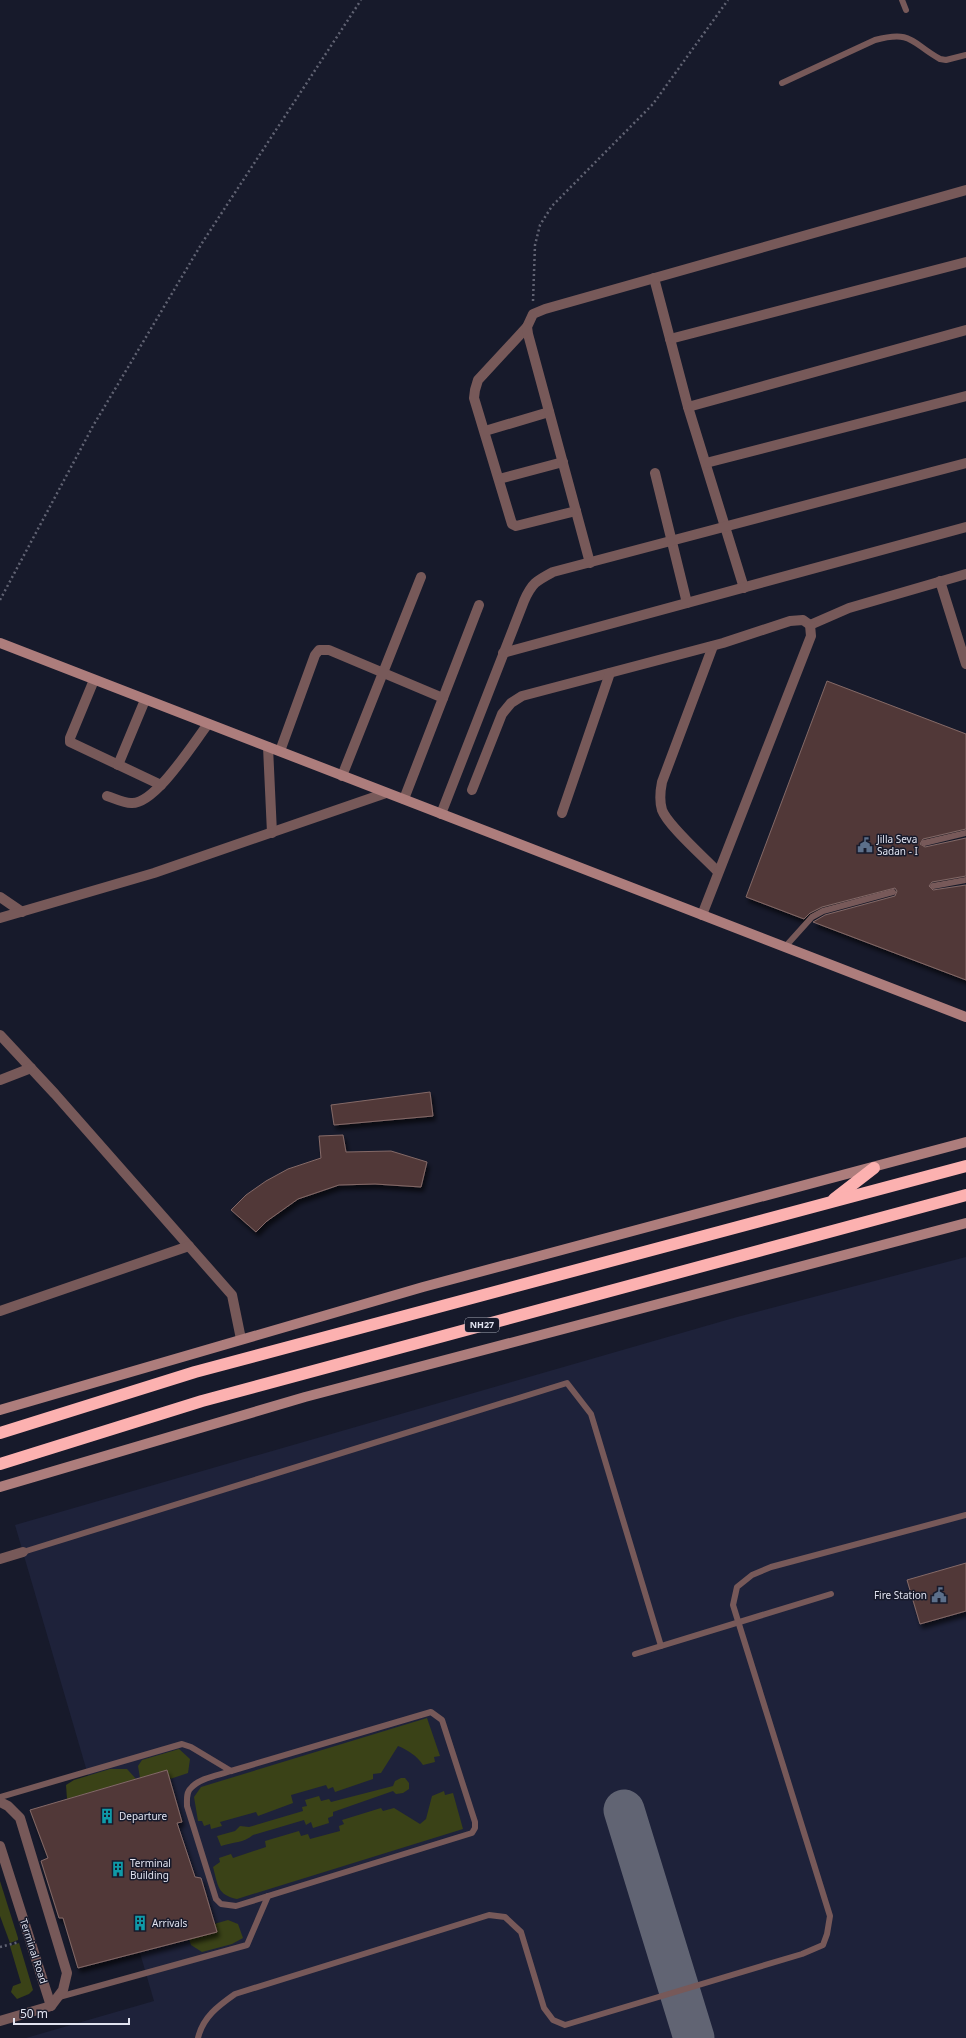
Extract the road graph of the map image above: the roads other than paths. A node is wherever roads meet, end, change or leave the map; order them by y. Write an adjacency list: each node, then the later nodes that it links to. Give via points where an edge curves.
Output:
1 (902, 0): 2 (lane)
2 (906, 10)
3 (966, 54): 4 (lane, via 946,60 940,59 910,38 889,36)
4 (782, 82)
5 (966, 190): 7 (street)
6 (966, 262): 10 (street)
7 (654, 278): 8 (street, via 545,309 533,314); 10 (street)
8 (527, 327): 13 (street); 14 (street, via 478,380 474,398)
9 (966, 330): 12 (street)
10 (670, 339): 12 (street)
11 (966, 396): 16 (street)
12 (688, 407): 16 (street)
13 (549, 412): 14 (street); 15 (street)
14 (485, 431): 19 (street)
15 (563, 462): 19 (street); 20 (street)
16 (706, 463): 22 (street)
17 (966, 463): 22 (street)
18 (655, 473): 23 (street)
19 (500, 479): 20 (street, via 514,525)
20 (576, 511): 24 (street)
21 (966, 526): 28 (street)
22 (726, 528): 23 (street); 28 (street)
23 (673, 541): 24 (street); 29 (street)
24 (590, 563): 34 (street, via 553,572 531,586)
25 (966, 574): 27 (street)
26 (421, 577): 36 (street)
27 (940, 581): 31 (street, via 849,608); 35 (street)
28 (744, 588): 29 (street)
29 (687, 604): 34 (street)
30 (479, 605): 39 (street)
31 (810, 625): 33 (street, via 803,620 790,622); 56 (street, via 811,636)
32 (0, 643): 38 (street)
33 (713, 646): 37 (street); 56 (street, via 659,796 662,811 671,824)
34 (503, 653): 52 (street)
35 (966, 664)
36 (383, 673): 39 (street); 43 (street, via 329,650 319,650); 45 (street)
37 (610, 673): 47 (street, via 522,696 511,703 502,714); 51 (street)
38 (94, 680): 40 (street); 44 (street, via 70,742)
39 (443, 698): 50 (street)
40 (145, 700): 41 (street); 44 (street)
41 (208, 724): 42 (street); 46 (street)
42 (268, 747): 43 (street); 53 (street)
43 (280, 752): 45 (street)
44 (118, 765): 46 (street)
45 (342, 776): 48 (street)
46 (161, 785): 49 (street, via 147,798 131,803)
47 (472, 790)
48 (386, 793): 50 (street); 53 (street)
49 (107, 796)
50 (404, 799): 52 (street)
51 (562, 812)
52 (441, 814): 62 (street)
53 (272, 833): 61 (street, via 154,873)
54 (966, 833): 55 (lane)
55 (924, 843)
56 (718, 872): 62 (street)
57 (966, 880): 58 (lane)
58 (933, 886)
59 (893, 892): 64 (lane, via 812,917)
60 (0, 897): 61 (street)
61 (22, 912): 63 (street)
62 (702, 915): 64 (street)
63 (0, 918)
64 (785, 947): 65 (street)
65 (966, 1017)
66 (0, 1035): 67 (street)
67 (31, 1068): 68 (street); 75 (street)
68 (0, 1080)
69 (966, 1142): 71 (street)
70 (966, 1166): 73 (highway)
71 (874, 1168): 73 (highway); 77 (street, via 423,1286)
72 (966, 1195): 80 (highway, NH27, via 202,1401)
73 (830, 1202): 79 (highway, via 195,1372)
74 (966, 1223): 81 (street, via 305,1397)
75 (189, 1246): 76 (street); 77 (street, via 232,1295)
76 (0, 1311)
77 (241, 1339): 78 (street)
78 (0, 1410)
79 (0, 1433)
80 (0, 1464)
81 (0, 1487)
82 (966, 1515): 86 (lane, via 771,1567 752,1575 737,1587 733,1605)
83 (22, 1552): 84 (street); 87 (lane, via 567,1383 591,1414)
84 (0, 1559)
85 (831, 1594): 86 (lane)
86 (738, 1623): 87 (lane); 97 (lane, via 830,1916 823,1944 794,1956 565,2025 553,2020 544,2008 521,1932 505,1918 489,1915 235,1994 212,2011)
87 (661, 1646): 88 (lane)
88 (635, 1654)
89 (232, 1771): 90 (lane, via 182,1744); 93 (lane, via 202,1781 191,1788 187,1795 187,1806 216,1899 221,1904 236,1906); 93 (lane, via 431,1712 442,1720 475,1822 472,1833)
90 (0, 1797)
91 (0, 1802): 94 (street, via 20,1818 47,1903 67,1973 63,1990)
92 (0, 1846): 95 (street, Terminal Road)
93 (268, 1896): 94 (lane, via 247,1945)
94 (58, 1997): 95 (street)
95 (51, 2006): 96 (street)
96 (0, 2021)
97 (198, 2038)

